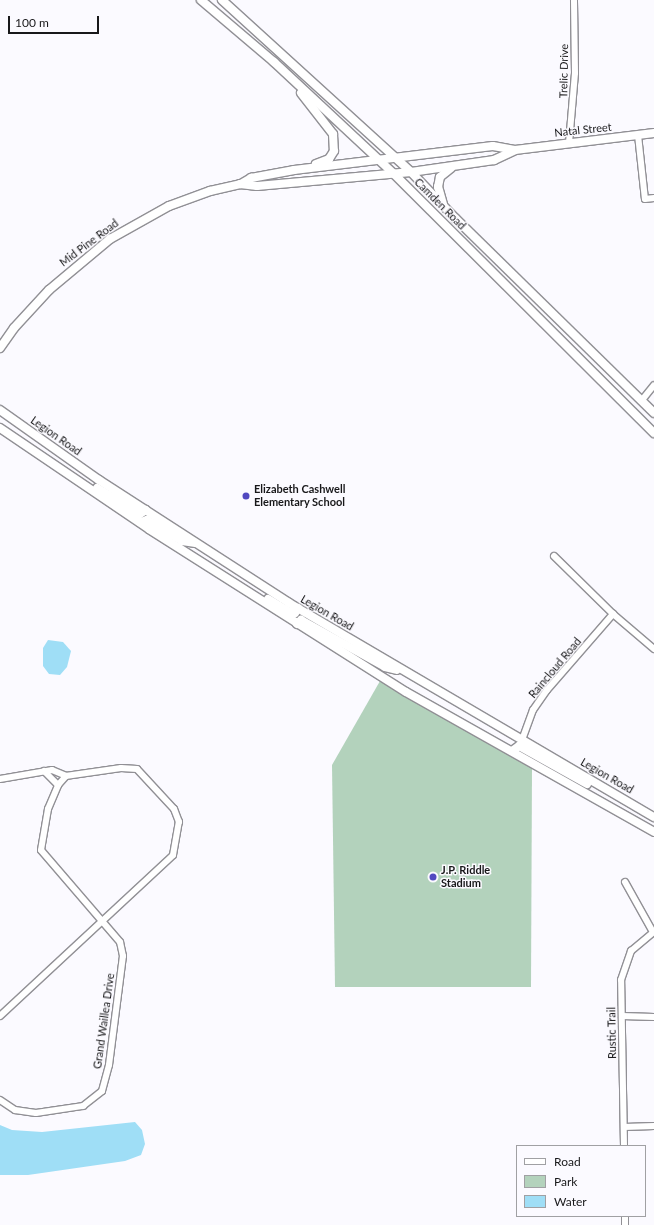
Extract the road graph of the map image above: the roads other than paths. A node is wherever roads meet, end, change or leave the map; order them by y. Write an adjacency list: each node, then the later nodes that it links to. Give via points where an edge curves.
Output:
1 (201, 0): 4 (main road, Camden Road)
2 (222, 0): 9 (main road, Camden Road)
3 (574, 0): 7 (street, Trelic Drive, via 575,73)
4 (274, 62): 10 (main road, Camden Road); 12 (main road, via 333,134 334,151 329,159)
5 (654, 133): 6 (main road, Natal Street)
6 (638, 135): 7 (main road, Natal Street); 16 (street, via 645,199)
7 (569, 143): 8 (main road, Natal Street)
8 (515, 150): 9 (main road, Natal Street, via 493,146); 11 (main road, Natal Street, via 494,160)
9 (396, 159): 10 (main road, Natal Street); 13 (main road, Camden Road)
10 (380, 161): 12 (main road, Mid Pine Road); 14 (main road, Camden Road)
11 (456, 166): 13 (main road, Natal Street); 17 (main road, via 445,171 440,177 438,187)
12 (294, 170): 15 (main road, Mid Pine Road, via 251,178)
13 (411, 172): 14 (main road, Natal Street); 17 (main road, Camden Road)
14 (394, 174): 15 (main road, Mid Pine Road, via 257,186); 24 (main road, Camden Road)
15 (240, 184): 18 (main road, Mid Pine Road, via 210,191 169,206 110,239 49,290 14,328)
16 (654, 198)
17 (444, 206): 20 (main road, Camden Road)
18 (0, 348)
19 (654, 385): 20 (street)
20 (642, 400): 22 (main road, Camden Road)
21 (0, 410): 26 (main road, Legion Road)
22 (654, 412)
23 (0, 428): 25 (main road)
24 (654, 433)
25 (64, 472): 26 (main road, via 88,482 140,514); 27 (main road)
26 (146, 510): 28 (main road, Legion Road)
27 (140, 522): 28 (main road, via 149,521 182,541); 30 (main road)
28 (197, 543): 31 (main road, Legion Road)
29 (554, 556): 32 (street)
30 (204, 564): 31 (main road, via 220,569 290,612 295,613); 33 (main road)
31 (298, 608): 35 (main road, Legion Road)
32 (613, 614): 34 (street); 36 (street, Raincloud Road, via 547,690 533,710)
33 (297, 624): 35 (main road, via 301,620 385,667); 37 (main road, via 406,692)
34 (654, 649)
35 (410, 674): 36 (main road, Legion Road)
36 (522, 740): 44 (main road, Legion Road)
37 (512, 751): 44 (main road, via 519,746 597,790); 46 (main road)
38 (44, 771): 39 (street); 41 (street); 42 (street)
39 (59, 772): 40 (street); 42 (street)
40 (66, 776): 43 (street); 48 (street, via 121,768 137,769 174,809 179,822 173,855)
41 (0, 779)
42 (50, 779): 43 (street)
43 (58, 785): 48 (street, Grand Waillea Drive, via 48,809 41,850)
44 (610, 791): 45 (main road, Legion Road)
45 (654, 817)
46 (654, 832)
47 (625, 882): 49 (street)
48 (102, 921): 50 (street); 53 (street, Grand Waillea Drive, via 120,942 123,956 109,1065 102,1091 83,1106 36,1113 15,1110)
49 (654, 932): 51 (street, Rustic Trail, via 631,951 623,969)
50 (0, 1016)
51 (622, 1016): 52 (street); 55 (street, Rustic Trail)
52 (654, 1017)
53 (0, 1100)
54 (654, 1126): 55 (street)
55 (624, 1127): 56 (street, Rustic Trail)
56 (624, 1145)

